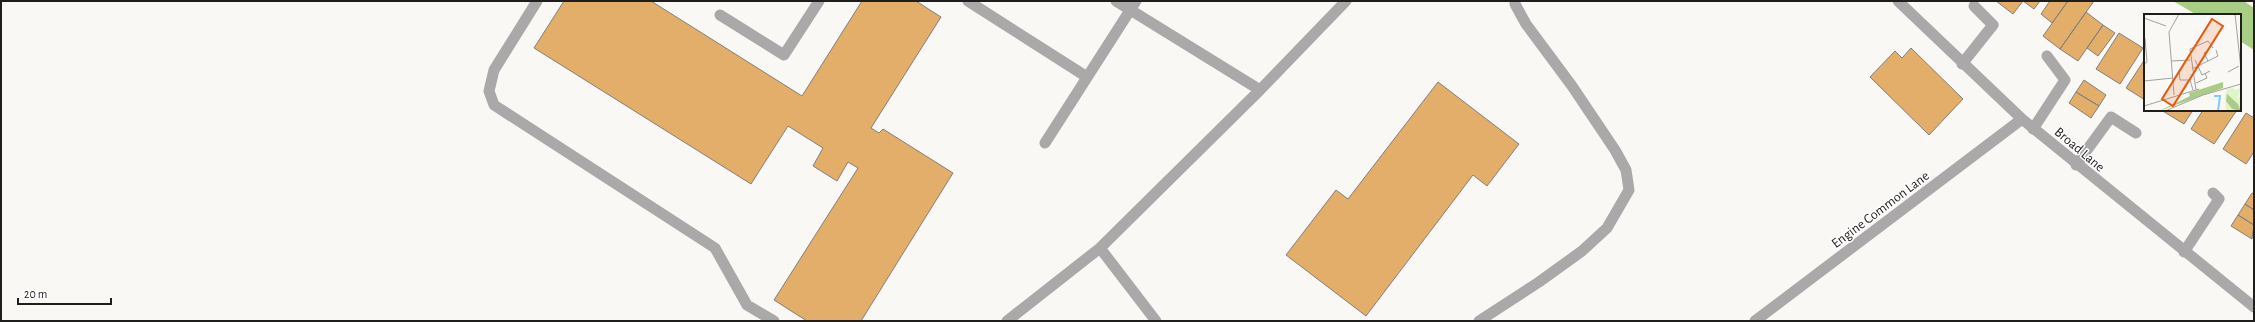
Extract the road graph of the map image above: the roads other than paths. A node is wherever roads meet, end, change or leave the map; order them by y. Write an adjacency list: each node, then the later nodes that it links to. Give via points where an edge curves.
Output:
1 (537, 1): 24 (street, via 494,70 489,91 494,105 715,248 747,305)
2 (819, 1): 10 (street, via 784,55)
3 (968, 1): 13 (street)
4 (1116, 1): 8 (street)
5 (1346, 1): 14 (street)
6 (1515, 1): 27 (street, via 1526,24 1615,150 1626,170 1629,190 1607,228 1582,251)
7 (1898, 1): 12 (street, Broad Lane)
8 (1133, 6): 13 (street); 14 (street)
9 (1974, 6): 12 (street, via 1993,25)
10 (720, 15)
11 (2047, 56): 16 (street, via 2065,80)
12 (1962, 64): 15 (street, Broad Lane)
13 (1088, 77): 18 (street)
14 (1260, 90): 21 (street)
15 (2022, 119): 16 (street, Broad Lane); 28 (street, Engine Common Lane)
16 (2033, 129): 19 (street, Broad Lane)
17 (2136, 133): 19 (street, via 2111,117)
18 (1044, 143)
19 (2076, 165): 22 (street, Broad Lane)
20 (2213, 193): 22 (street, via 2219,199)
21 (1100, 248): 25 (street); 26 (street)
22 (2184, 252): 23 (street, Broad Lane)
23 (2254, 307)
24 (774, 321)
25 (1007, 321)
26 (1156, 321)
27 (1479, 321)
28 (1755, 321)

